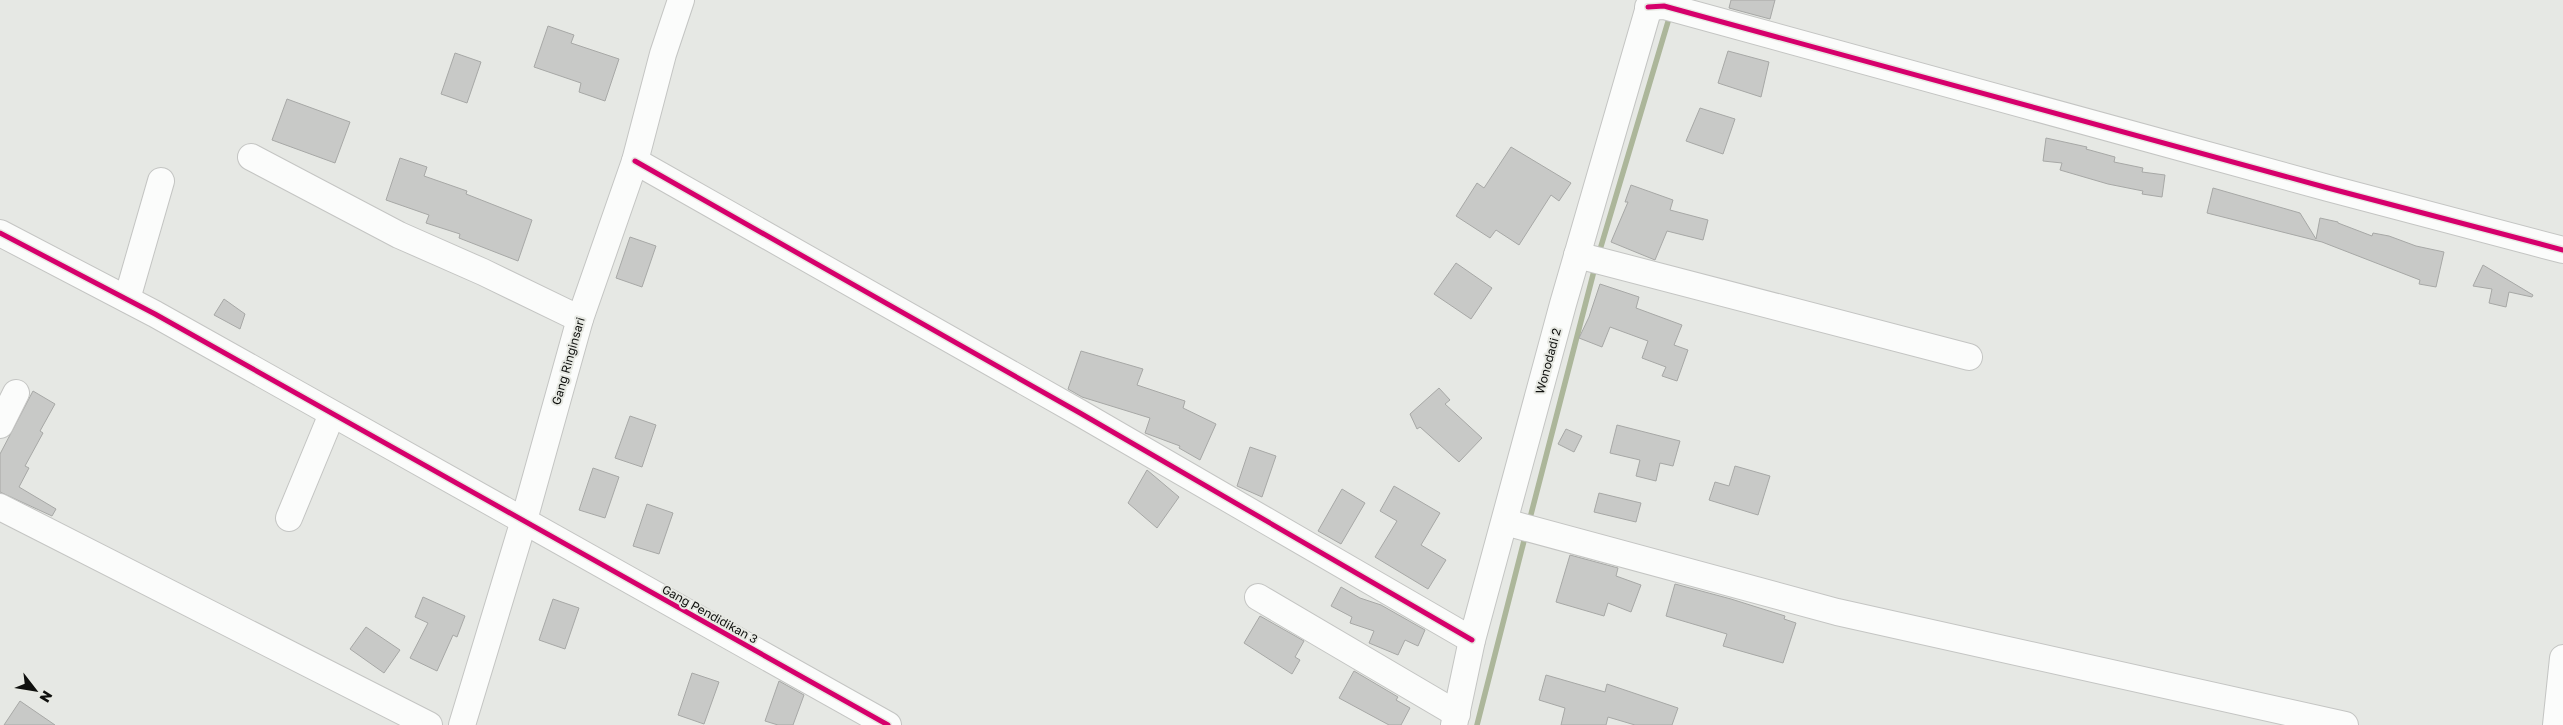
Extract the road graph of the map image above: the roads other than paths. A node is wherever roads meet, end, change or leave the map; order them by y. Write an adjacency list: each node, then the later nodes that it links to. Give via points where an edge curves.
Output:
1 (681, 0): 4 (street, Gang Ringinsari)
2 (1654, 4): 7 (street); 8 (street, Wonodadi 2)
3 (251, 157): 10 (street, via 400,235)
4 (634, 161): 10 (street, Gang Ringinsari); 20 (street, via 1080,413)
5 (161, 181): 9 (street)
6 (0, 233): 9 (street, Gang Pendidikan 3)
7 (2563, 250)
8 (1579, 255): 11 (street); 18 (street, Wonodadi 2)
9 (127, 299): 13 (street, Gang Pendidikan 3)
10 (580, 319): 17 (street, Gang Ringinsari)
11 (1970, 357)
12 (16, 393): 14 (street)
13 (332, 414): 16 (street); 17 (street, Gang Pendidikan 3)
14 (0, 425)
15 (0, 507): 23 (street)
16 (289, 518)
17 (524, 520): 24 (street, Gang Ringinsari); 25 (street, Gang Pendidikan 3)
18 (1505, 522): 20 (street, Wonodadi 2); 26 (street, via 1837,612)
19 (1258, 598): 22 (street)
20 (1472, 640): 22 (street, Wonodadi 2)
21 (2563, 658): 27 (street)
22 (1456, 720)
23 (429, 725)
24 (462, 725)
25 (888, 725)
26 (2345, 725)
27 (2556, 725)

